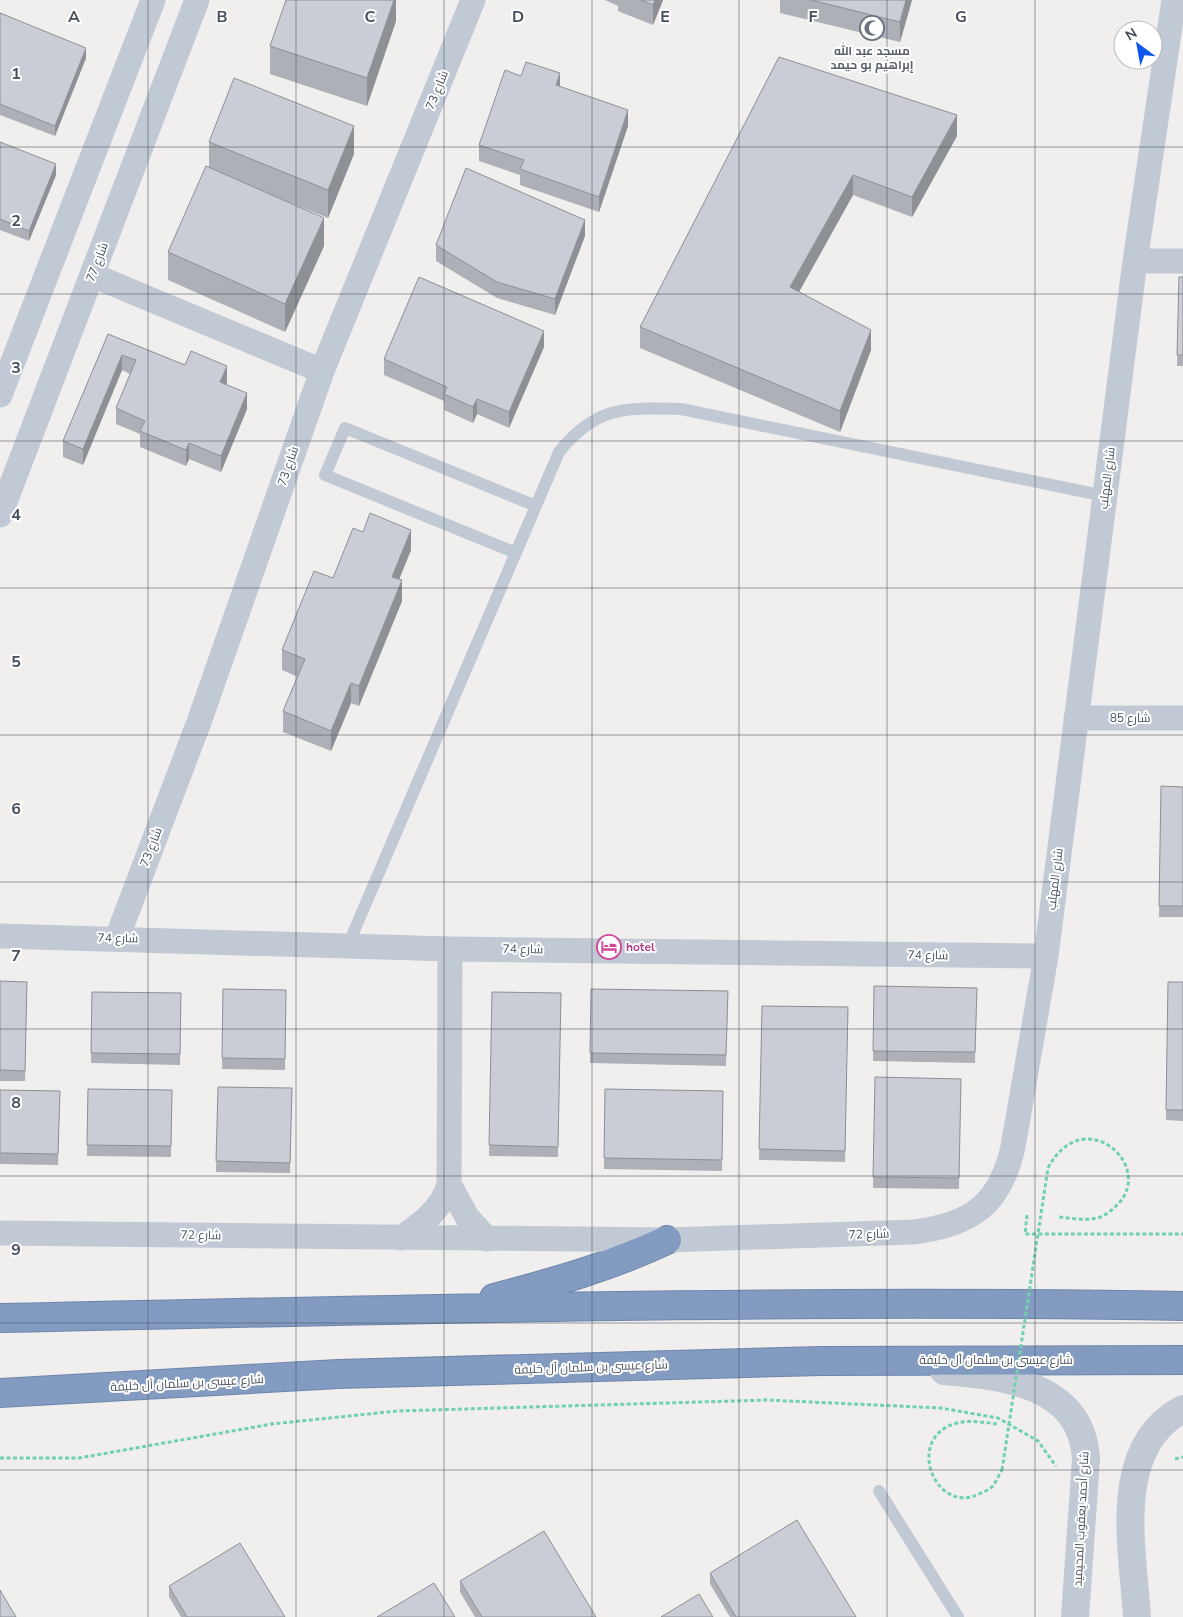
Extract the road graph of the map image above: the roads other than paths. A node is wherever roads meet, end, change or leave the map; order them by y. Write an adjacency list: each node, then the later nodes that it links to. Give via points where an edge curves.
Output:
1 (154, 0): 9 (street)
2 (473, 0): 8 (street, شارع 73)
3 (1174, 0): 5 (street, شارع المهلب)
4 (188, 3): 7 (street, شارع 77)
5 (1135, 261): 6 (street); 10 (street, شارع المهلب)
6 (1183, 262)
7 (92, 275): 8 (street); 12 (street, شارع 77)
8 (322, 371): 17 (street, شارع 73, via 199,722)
9 (0, 394)
10 (1105, 496): 11 (lane, via 681,409 642,408 599,416 575,432 559,452); 14 (street, شارع المهلب)
11 (536, 506): 13 (lane); 13 (lane, via 345,428 325,475)
12 (0, 516)
13 (516, 553): 18 (lane)
14 (1076, 718): 15 (street, شارع 85); 20 (street, شارع المهلب)
15 (1183, 718)
16 (0, 936): 17 (street, شارع 74)
17 (117, 938): 18 (street, شارع 74)
18 (348, 945): 19 (street, شارع 74)
19 (450, 948): 20 (street, شارع 74); 21 (street)
20 (1046, 956): 25 (street, شارع 72, via 1008,1169 1002,1183 984,1204 956,1222 938,1229 914,1232)
21 (449, 1184): 23 (street, via 434,1212); 24 (street, via 467,1217)
22 (0, 1233): 23 (street, شارع 72)
23 (401, 1238): 24 (street, شارع 72)
24 (487, 1239): 25 (street, شارع 72)
25 (668, 1240): 27 (highway, via 586,1274)
26 (1183, 1306): 27 (highway, via 1015,1303)
27 (454, 1309): 28 (highway)
28 (0, 1318)
29 (1183, 1360): 30 (highway, شارع عيسى بن سلمان آل خليفة)
30 (822, 1361): 31 (highway, شارع عيسى بن سلمان آل خليفة, via 338,1374); 35 (street, شارع أحمد يعقوب المحيميد, via 992,1375 1038,1390 1066,1410 1081,1433 1085,1448)
31 (0, 1393)
32 (1183, 1409): 36 (street, via 1154,1431 1137,1466 1131,1516)
33 (879, 1490): 34 (lane)
34 (958, 1617)
35 (1075, 1617)
36 (1137, 1617)

